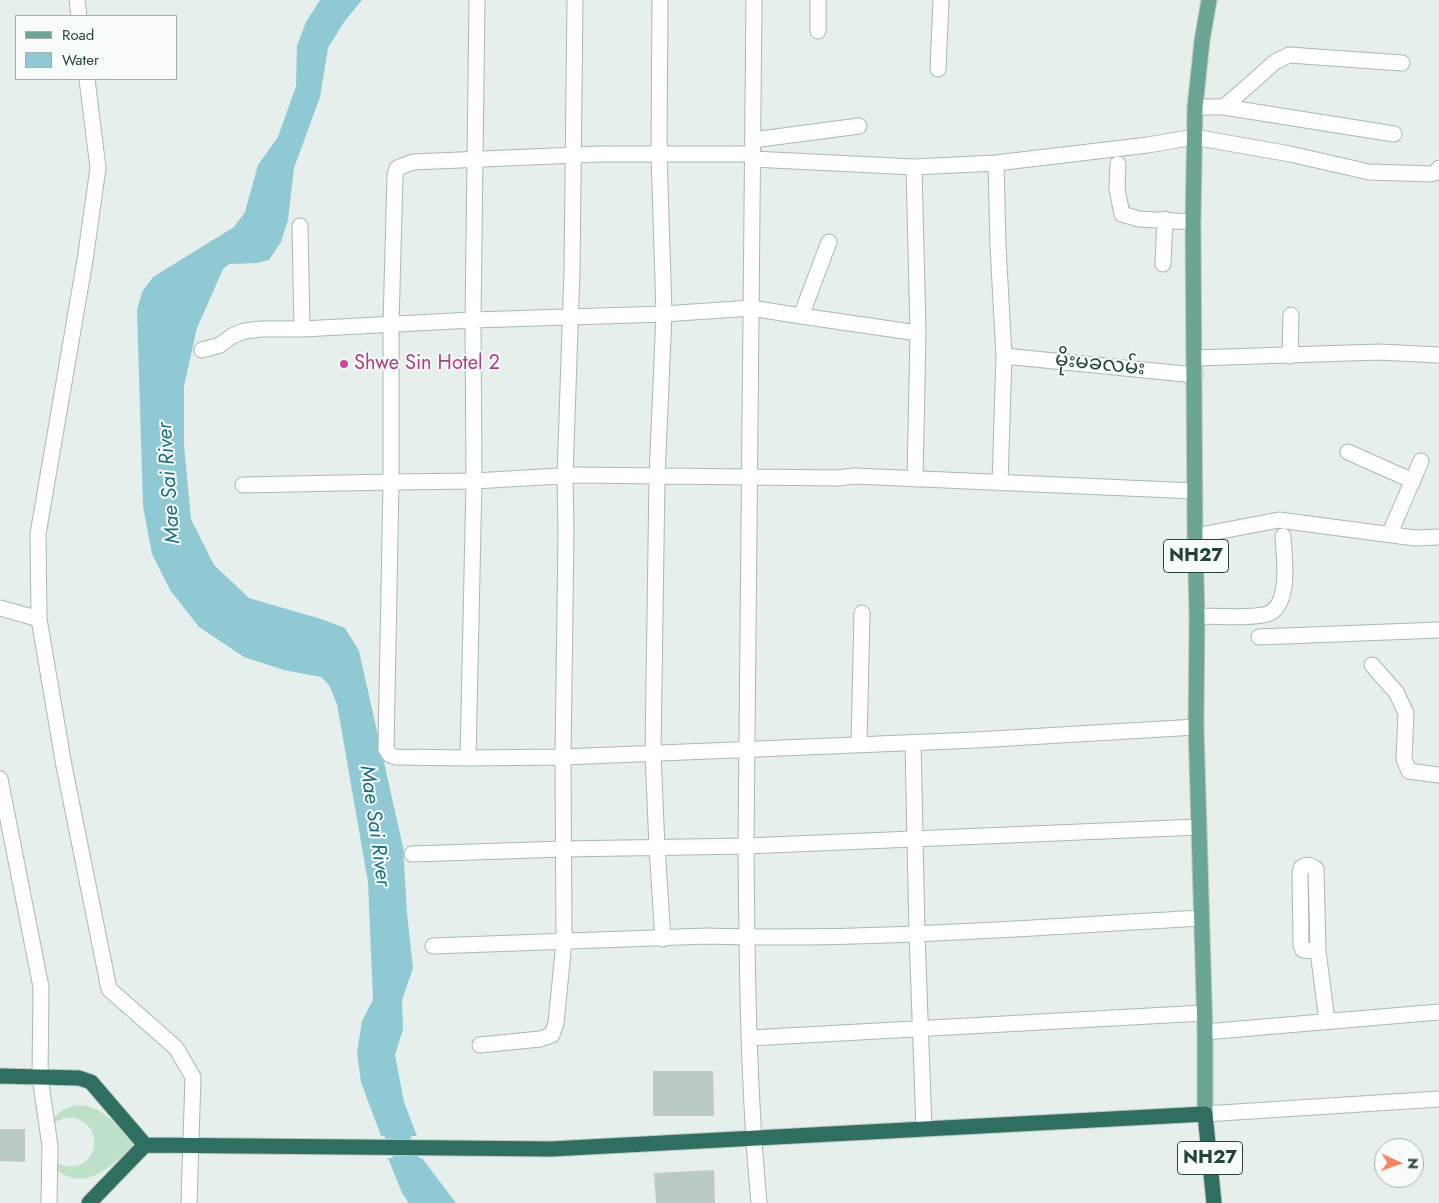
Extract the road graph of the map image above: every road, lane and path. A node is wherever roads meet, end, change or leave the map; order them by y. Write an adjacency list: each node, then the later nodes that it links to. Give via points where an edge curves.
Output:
1 (77, 0): 9 (street)
2 (477, 0): 22 (street)
3 (575, 0): 21 (street)
4 (660, 0): 20 (street)
5 (754, 0): 19 (street)
6 (818, 0): 10 (street)
7 (941, 0): 12 (street)
8 (1209, 0): 14 (main road, NH27)
9 (79, 15)
10 (818, 31)
11 (1402, 62): 15 (street, via 1289,55 1276,62)
12 (938, 69)
13 (87, 80): 66 (street, via 98,168 38,534)
14 (1195, 107): 15 (street); 18 (main road, NH27)
15 (1224, 107): 17 (street)
16 (859, 126): 19 (street)
17 (1394, 134)
18 (1194, 137): 23 (street); 26 (street, via 1369,172 1431,174); 28 (main road, NH27)
19 (753, 151): 20 (street); 25 (street); 32 (street)
20 (659, 153): 21 (street); 33 (street)
21 (574, 155): 22 (street); 34 (street)
22 (475, 160): 37 (street); 38 (street, via 413,162 397,168)
23 (996, 163): 25 (street); 43 (street)
24 (1118, 164): 27 (street, via 1117,189 1122,214)
25 (914, 167): 40 (street)
26 (1439, 168)
27 (1165, 219): 28 (street); 31 (street)
28 (1194, 222): 45 (main road, NH27)
29 (300, 226): 39 (street)
30 (829, 242): 35 (street)
31 (1162, 264)
32 (751, 308): 33 (street); 35 (street); 51 (street)
33 (664, 314): 34 (street); 50 (street)
34 (571, 316): 37 (street); 49 (street)
35 (801, 316): 40 (street)
36 (1291, 316): 44 (street)
37 (473, 320): 38 (street); 53 (street)
38 (392, 325): 39 (street); 55 (street)
39 (302, 329): 41 (street, via 244,331 220,345)
40 (918, 333): 52 (street)
41 (202, 350)
42 (1439, 355): 44 (street, via 1379,352)
43 (1004, 356): 46 (street, မိုးမခလမ်း); 56 (street)
44 (1290, 356): 45 (street)
45 (1195, 358): 46 (main road, NH27)
46 (1195, 375): 58 (main road, NH27)
47 (1348, 452): 54 (street)
48 (1421, 462): 54 (street)
49 (565, 476): 50 (street); 53 (street); 75 (street)
50 (657, 476): 51 (street); 74 (street)
51 (750, 477): 52 (street); 73 (street)
52 (915, 479): 56 (street)
53 (474, 481): 55 (street); 76 (street)
54 (1413, 481): 59 (street)
55 (391, 482): 57 (street); 76 (street, via 386,749 396,757)
56 (1000, 484): 58 (street)
57 (243, 485)
58 (1195, 492): 60 (main road, NH27)
59 (1390, 533): 60 (street, via 1279,520); 62 (street, via 1415,538)
60 (1195, 536): 65 (main road, NH27)
61 (1283, 536): 65 (street, via 1284,584 1281,600 1275,609 1268,614 1251,616)
62 (1439, 537)
63 (0, 608): 66 (street)
64 (862, 613): 72 (street)
65 (1197, 616): 70 (main road, NH27)
66 (39, 619): 106 (street, via 64,766 109,989 176,1048 193,1077)
67 (1439, 630): 68 (street)
68 (1259, 636)
69 (1372, 665): 77 (street, via 1396,692 1406,714 1404,759 1409,771)
70 (1196, 727): 71 (street); 79 (main road, NH27)
71 (913, 742): 72 (street); 80 (street)
72 (858, 745): 73 (street)
73 (748, 750): 74 (street); 81 (street)
74 (653, 753): 75 (street); 82 (street)
75 (563, 757): 76 (street); 83 (street)
76 (468, 758)
77 (1439, 775)
78 (0, 778): 100 (street, via 41,987)
79 (1199, 827): 80 (street); 85 (main road, NH27)
80 (915, 839): 81 (street); 86 (street)
81 (746, 846): 82 (street); 87 (street)
82 (656, 848): 83 (street); 88 (street)
83 (563, 849): 84 (street); 89 (street)
84 (412, 854)
85 (1202, 918): 86 (street); 93 (main road, NH27)
86 (917, 934): 87 (street); 95 (street)
87 (747, 937): 88 (street); 97 (street)
88 (663, 939): 89 (street)
89 (564, 942): 90 (street); 98 (street, via 552,1035)
90 (433, 946)
91 (1318, 951): 91 (street, via 1316,869 1305,866 1300,873 1302,945 1303,950); 94 (street)
92 (1439, 1012): 94 (street)
93 (1204, 1013): 95 (street); 96 (main road, NH27)
94 (1326, 1021): 96 (street)
95 (920, 1028): 97 (street); 103 (street)
96 (1205, 1032): 102 (main road, NH27)
97 (750, 1038): 104 (street)
98 (480, 1045)
99 (0, 1076): 100 (highway)
100 (40, 1077): 105 (highway, via 79,1078 91,1082); 107 (street, via 50,1146)
101 (1439, 1099): 102 (street)
102 (1205, 1114): 103 (highway); 111 (highway, NH27)
103 (924, 1128): 104 (highway)
104 (753, 1138): 106 (highway, via 552,1149); 110 (street)
105 (145, 1145): 106 (highway); 108 (highway)
106 (192, 1145): 109 (street)
107 (49, 1203)
108 (89, 1203)
109 (189, 1203)
110 (760, 1203)
111 (1214, 1203)

